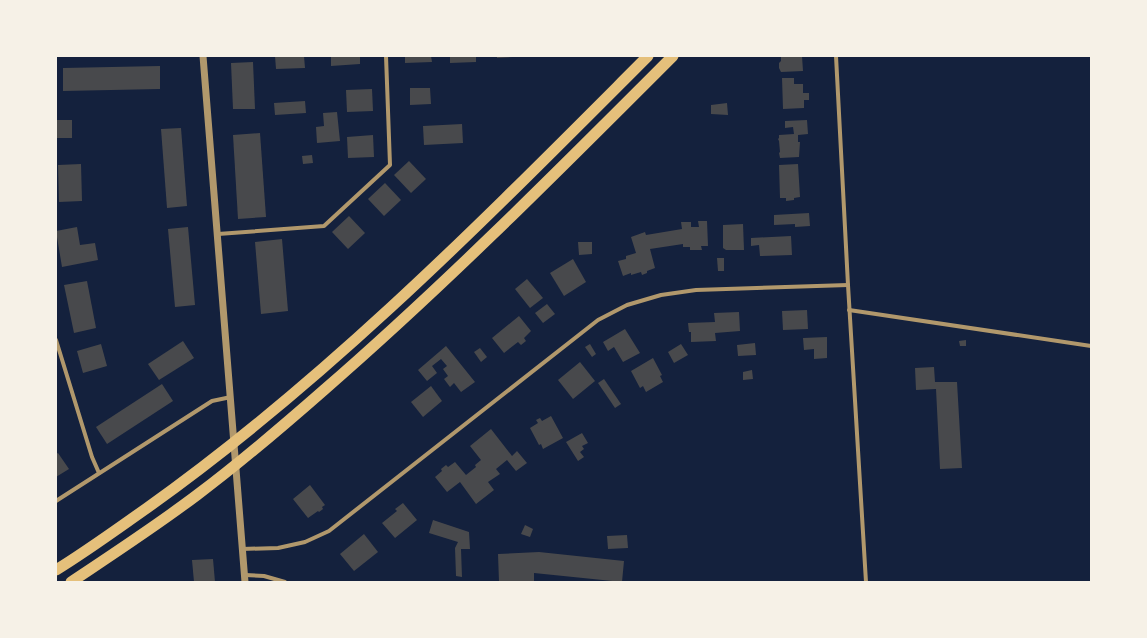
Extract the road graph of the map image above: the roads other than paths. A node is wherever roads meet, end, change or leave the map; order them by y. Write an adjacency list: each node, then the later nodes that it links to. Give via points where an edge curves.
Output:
1 (203, 56): 6 (street)
2 (386, 56): 6 (street, via 390,164 324,226)
3 (648, 56): 15 (highway, via 479,224 367,329 196,473)
4 (673, 56): 17 (highway, via 489,240 281,428 198,494)
5 (836, 56): 7 (street)
6 (218, 234): 11 (street)
7 (848, 285): 8 (street); 14 (street, via 696,290 661,295 627,305 598,320 328,531 305,542 278,548)
8 (849, 310): 10 (street); 19 (street)
9 (56, 340): 12 (street)
10 (1091, 346)
11 (231, 397): 12 (street, via 212,401); 14 (street)
12 (99, 473): 13 (street)
13 (56, 501)
14 (242, 549): 16 (street)
15 (56, 570)
16 (245, 579): 18 (street, via 264,576)
17 (71, 582)
18 (285, 582)
19 (866, 582)

